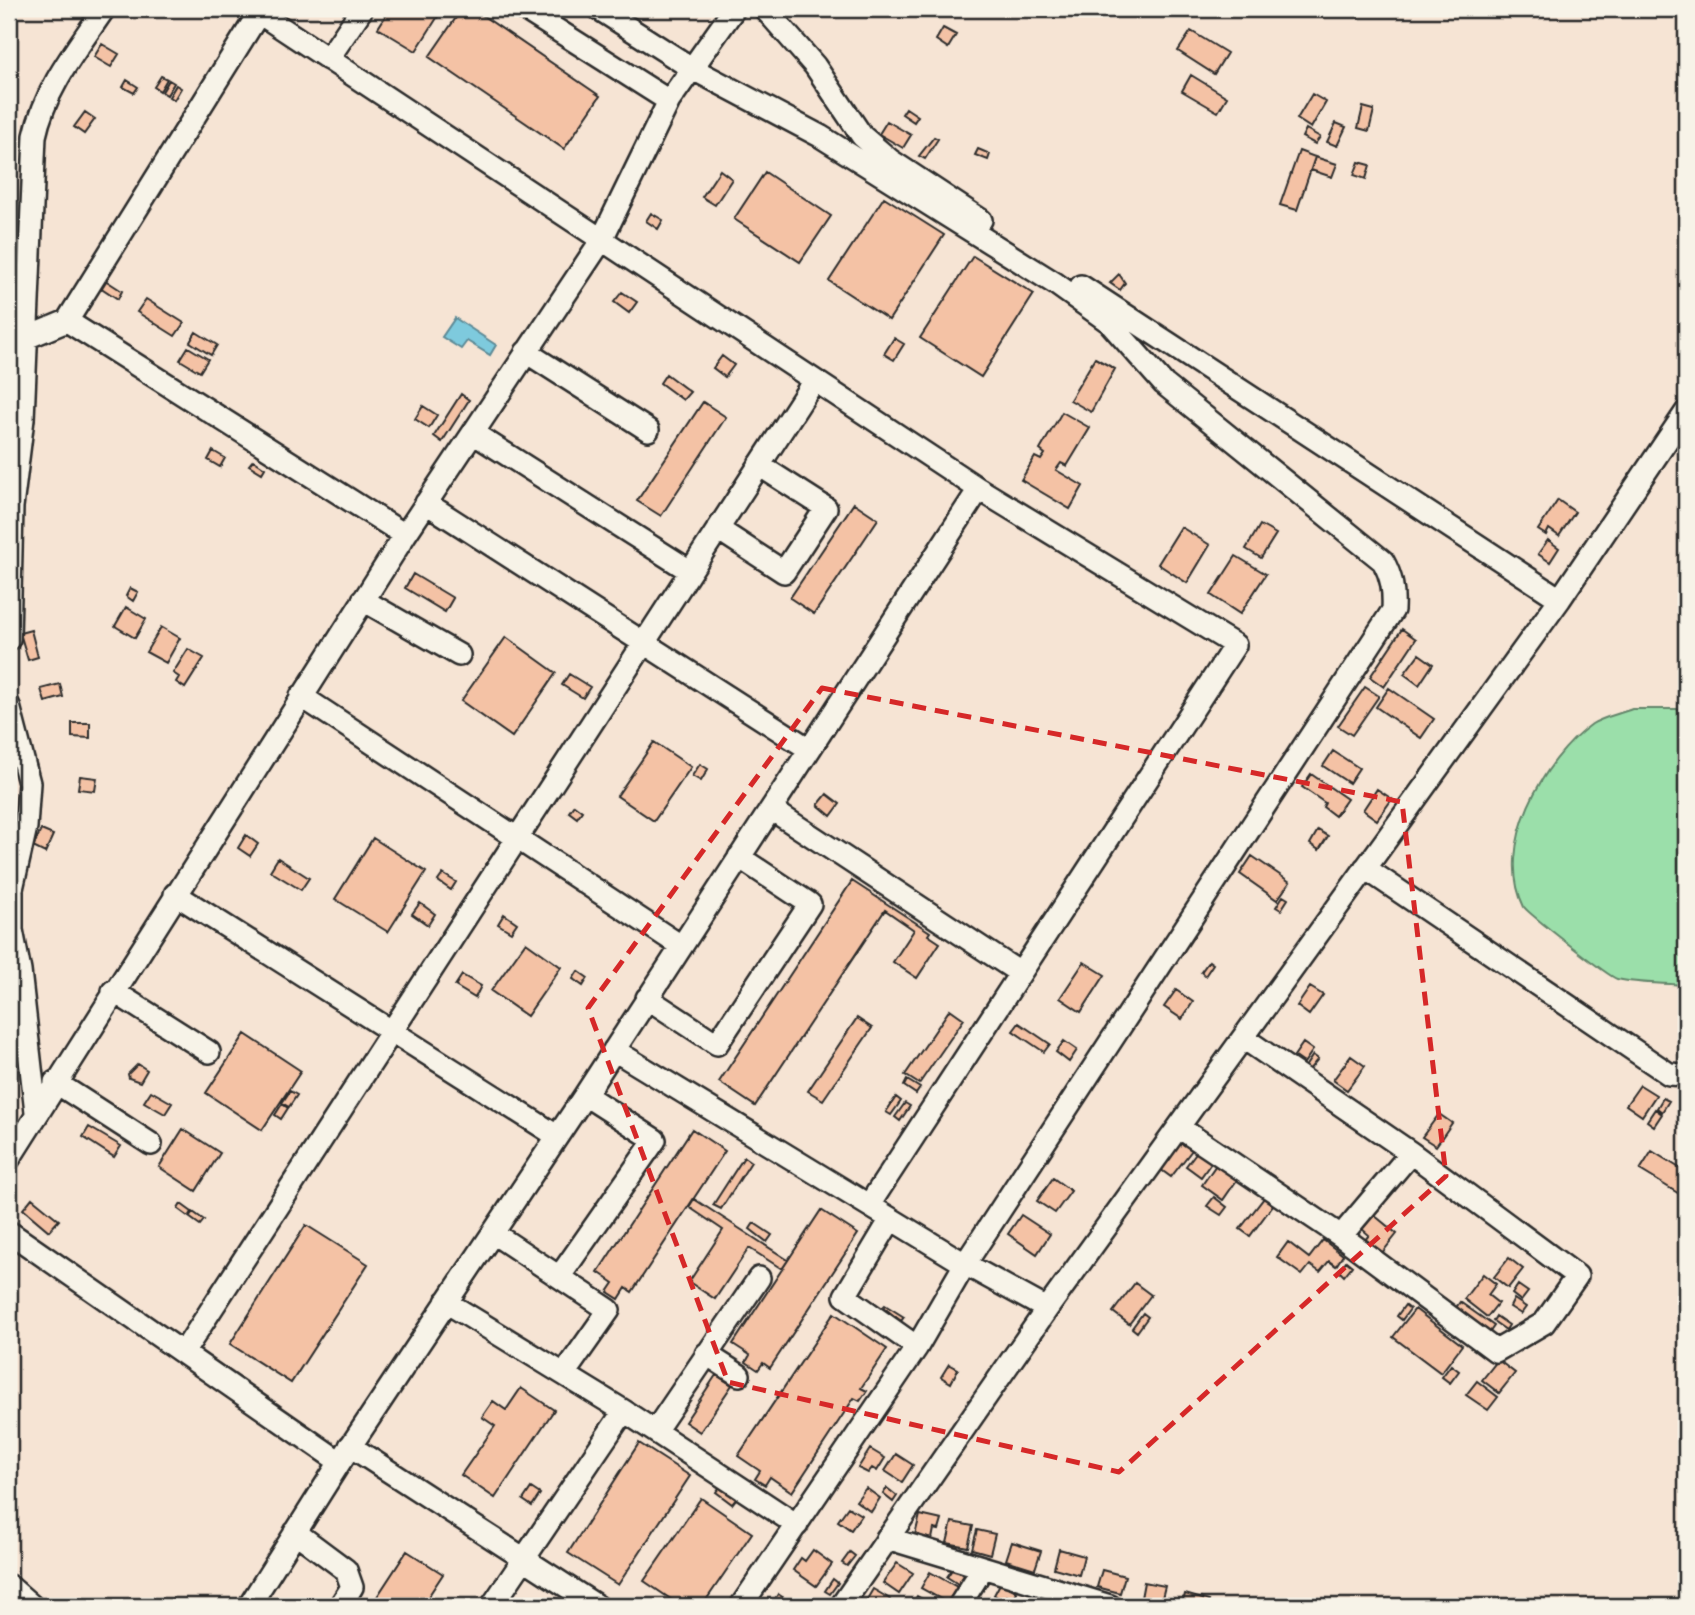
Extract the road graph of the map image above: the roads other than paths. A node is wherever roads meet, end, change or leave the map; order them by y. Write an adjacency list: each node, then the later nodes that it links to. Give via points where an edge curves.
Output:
1 (104, 9): 12 (street, via 40,111)
2 (362, 9): 7 (street)
3 (524, 9): 9 (street)
4 (599, 9): 8 (street)
5 (734, 9): 8 (street)
6 (765, 9): 24 (street, via 815,66 862,136 890,160)
7 (328, 59): 10 (street); 11 (street, via 259,13)
8 (697, 62): 9 (street); 59 (street, via 1109,322 1164,384 1383,561 1390,574 1393,610)
9 (669, 101): 10 (street)
10 (601, 241): 13 (street); 14 (street)
11 (67, 321): 12 (street); 22 (street)
12 (26, 338): 26 (street, via 23,419 12,507)
13 (526, 352): 16 (street); 17 (street)
14 (814, 381): 18 (street); 19 (street)
15 (1686, 412): 24 (street)
16 (648, 430)
17 (473, 433): 20 (street); 23 (street)
18 (760, 465): 21 (street); 21 (street, via 826,508 783,572)
19 (979, 489): 31 (street); 38 (street, via 1235,645)
20 (426, 503): 22 (street); 27 (street)
21 (718, 529): 23 (street)
22 (405, 535): 25 (street)
23 (690, 571): 27 (street)
24 (1560, 599): 35 (street)
25 (363, 600): 28 (street); 29 (street)
26 (9, 639)
27 (644, 643): 31 (street); 33 (street)
28 (459, 655)
29 (301, 696): 33 (street); 36 (street)
30 (9, 706): 48 (street, via 29,783 26,827 12,889 12,930)
31 (809, 749): 32 (street)
32 (771, 809): 34 (street); 38 (street)
33 (517, 839): 37 (street); 41 (street)
34 (739, 857): 37 (street); 40 (street, via 810,904 717,1044)
35 (1365, 868): 42 (street); 45 (street, via 1670,1074)
36 (175, 894): 39 (street); 41 (street)
37 (681, 946): 40 (street)
38 (1020, 972): 54 (street)
39 (113, 991): 44 (street); 46 (street)
40 (648, 998): 43 (street)
41 (391, 1033): 50 (street); 65 (street)
42 (1245, 1039): 49 (street); 52 (street)
43 (614, 1050): 47 (street); 54 (street)
44 (209, 1052)
45 (1686, 1075)
46 (55, 1082): 48 (street); 51 (street)
47 (585, 1095): 50 (street); 60 (street, via 655,1140)
48 (36, 1112): 53 (street)
49 (1180, 1128): 58 (street); 63 (street)
50 (557, 1136): 57 (street)
51 (151, 1144)
52 (1411, 1153): 58 (street); 58 (street, via 1577,1276 1544,1323 1496,1351)
53 (9, 1159)
54 (869, 1205): 55 (street)
55 (891, 1219): 59 (street); 64 (street, via 845,1296)
56 (9, 1232): 65 (street)
57 (493, 1233): 60 (street); 62 (street)
58 (1341, 1236)
59 (972, 1268): 63 (street); 64 (street)
60 (561, 1276): 67 (street, via 609,1310)
61 (759, 1278): 66 (street)
62 (446, 1302): 67 (street); 71 (street)
63 (1047, 1309): 74 (street)
64 (917, 1347): 72 (street)
65 (183, 1353): 71 (street)
66 (706, 1354): 68 (street); 70 (street)
67 (564, 1374): 69 (street)
68 (739, 1375)
69 (624, 1411): 70 (street); 75 (street)
70 (655, 1431): 72 (street)
71 (345, 1454): 73 (street); 75 (street)
72 (797, 1525): 84 (street)
73 (295, 1532): 80 (street); 81 (street, via 346,1570 352,1587)
74 (887, 1538): 76 (street); 85 (street)
75 (523, 1558): 82 (street); 83 (street)
76 (983, 1568): 78 (street); 86 (street)
77 (9, 1586): 79 (street)
78 (1085, 1603): 87 (street)
79 (32, 1606)
80 (249, 1606)
81 (340, 1606)
82 (492, 1606)
83 (597, 1606)
84 (741, 1606)
85 (841, 1606)
86 (959, 1606)
87 (1110, 1606)

